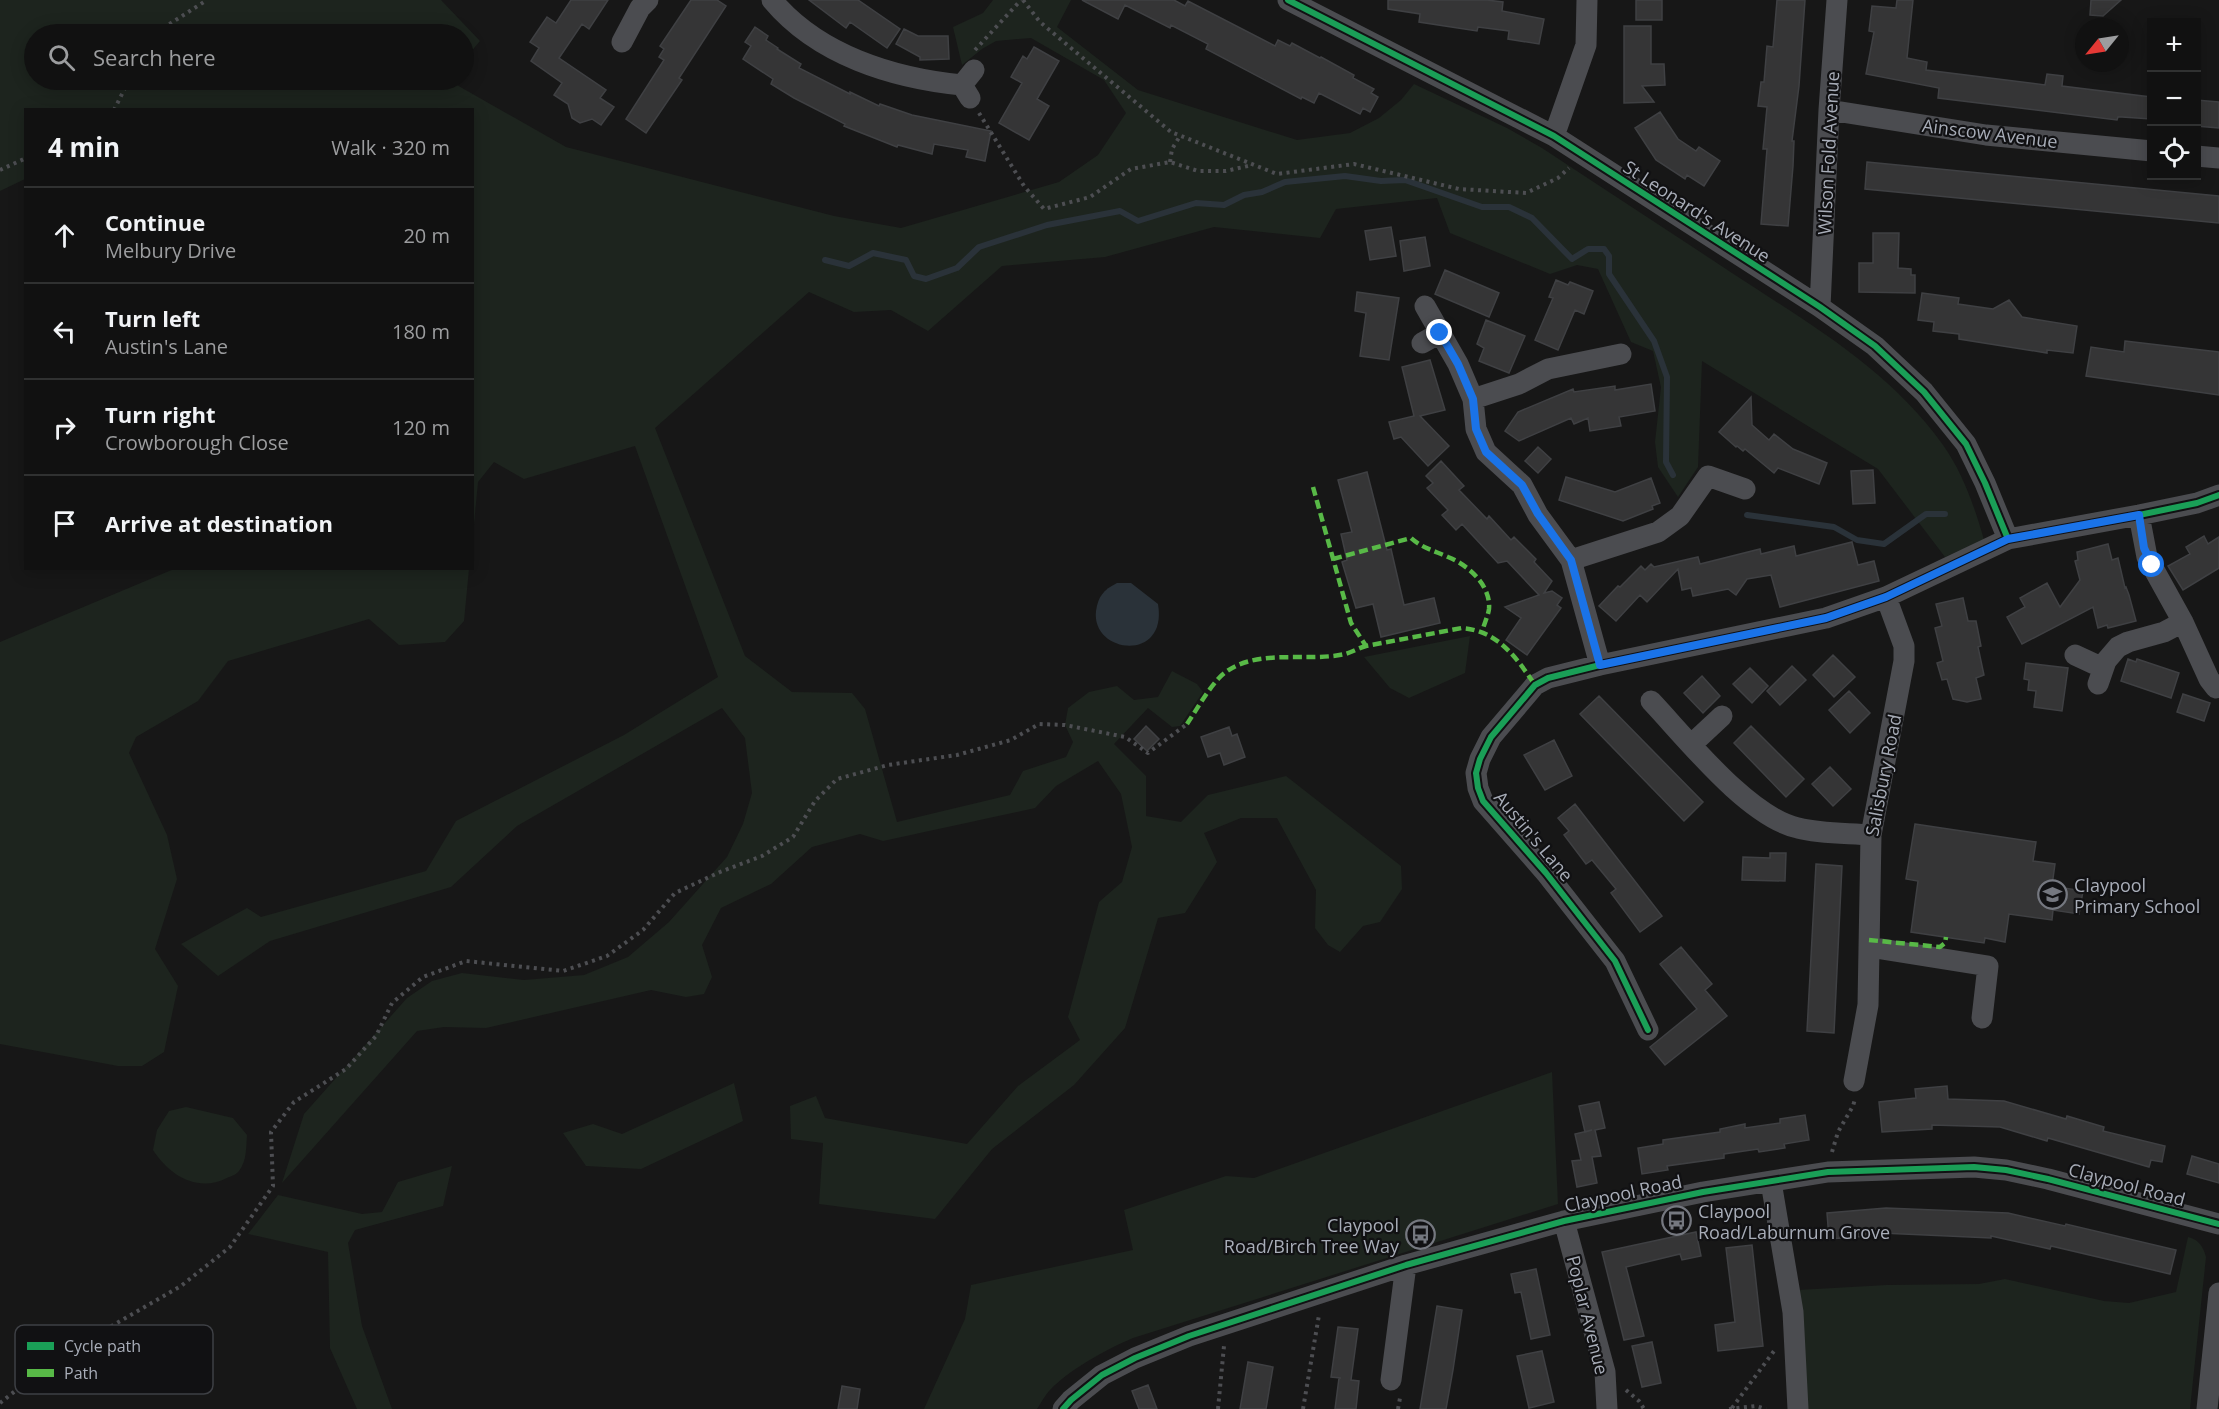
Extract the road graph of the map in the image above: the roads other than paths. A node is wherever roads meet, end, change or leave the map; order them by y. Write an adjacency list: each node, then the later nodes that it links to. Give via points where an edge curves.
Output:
1 (648, 0): 6 (street)
2 (772, 0): 7 (street, via 802,29 831,49 918,79)
3 (1288, 0): 9 (street, St Leonard's Avenue)
4 (1587, 0): 9 (street, via 1586,45)
5 (1837, 0): 8 (street, Wilson Fold Avenue)
6 (620, 45)
7 (969, 84)
8 (1829, 110): 10 (street, Ainscow Avenue, via 1986,135); 14 (street, Wilson Fold Avenue)
9 (1554, 136): 14 (street, St Leonard's Avenue)
10 (2147, 152)
11 (2201, 156): 12 (street)
12 (2219, 158)
13 (1425, 306): 16 (street, via 1431,338 1458,364)
14 (1820, 307): 20 (street, St Leonard's Avenue, via 1875,346 1924,392 1966,444)
15 (1621, 354): 16 (street, via 1548,369 1519,384)
16 (1473, 399): 21 (street, via 1476,429 1486,452 1522,485)
17 (1745, 489): 21 (street, via 1708,476 1680,516 1658,532)
18 (2219, 495): 19 (street, Austin's Lane)
19 (2139, 515): 20 (street, Austin's Lane); 23 (street, via 2147,557)
20 (2008, 539): 22 (street, Austin's Lane)
21 (1571, 560): 25 (street)
22 (1886, 597): 25 (street, Austin's Lane, via 1826,618); 30 (street, Salisbury Road, via 1904,646 1904,661)
23 (2183, 622): 24 (street, via 2118,648 2110,654 2101,676); 26 (street)
24 (2075, 655)
25 (1600, 665): 33 (street, Austin's Lane, via 1535,685 1491,737 1476,773 1483,801 1615,961)
26 (2216, 688)
27 (1651, 701): 29 (street)
28 (1722, 716): 29 (street)
29 (1692, 744): 30 (street, via 1745,798 1773,819 1798,828)
30 (1871, 835): 31 (street, Salisbury Road)
31 (1869, 947): 32 (street, via 1988,966); 34 (street, Salisbury Road, via 1868,1005)
32 (1982, 1018)
33 (1648, 1030)
34 (1851, 1069)
35 (1770, 1182): 36 (street, Claypool Road); 37 (street, Claypool Road, via 1828,1172 1974,1167 2006,1170); 43 (street, via 1790,1286)
36 (1564, 1221): 38 (street, Claypool Road); 42 (street, Poplar Avenue, via 1605,1372)
37 (2219, 1224)
38 (1406, 1265): 40 (street); 41 (street, Claypool Road, via 1189,1336 1102,1375)
39 (2219, 1293): 44 (street)
40 (1391, 1380)
41 (1064, 1409)
42 (1607, 1409)
43 (1798, 1409)
44 (2206, 1409)

